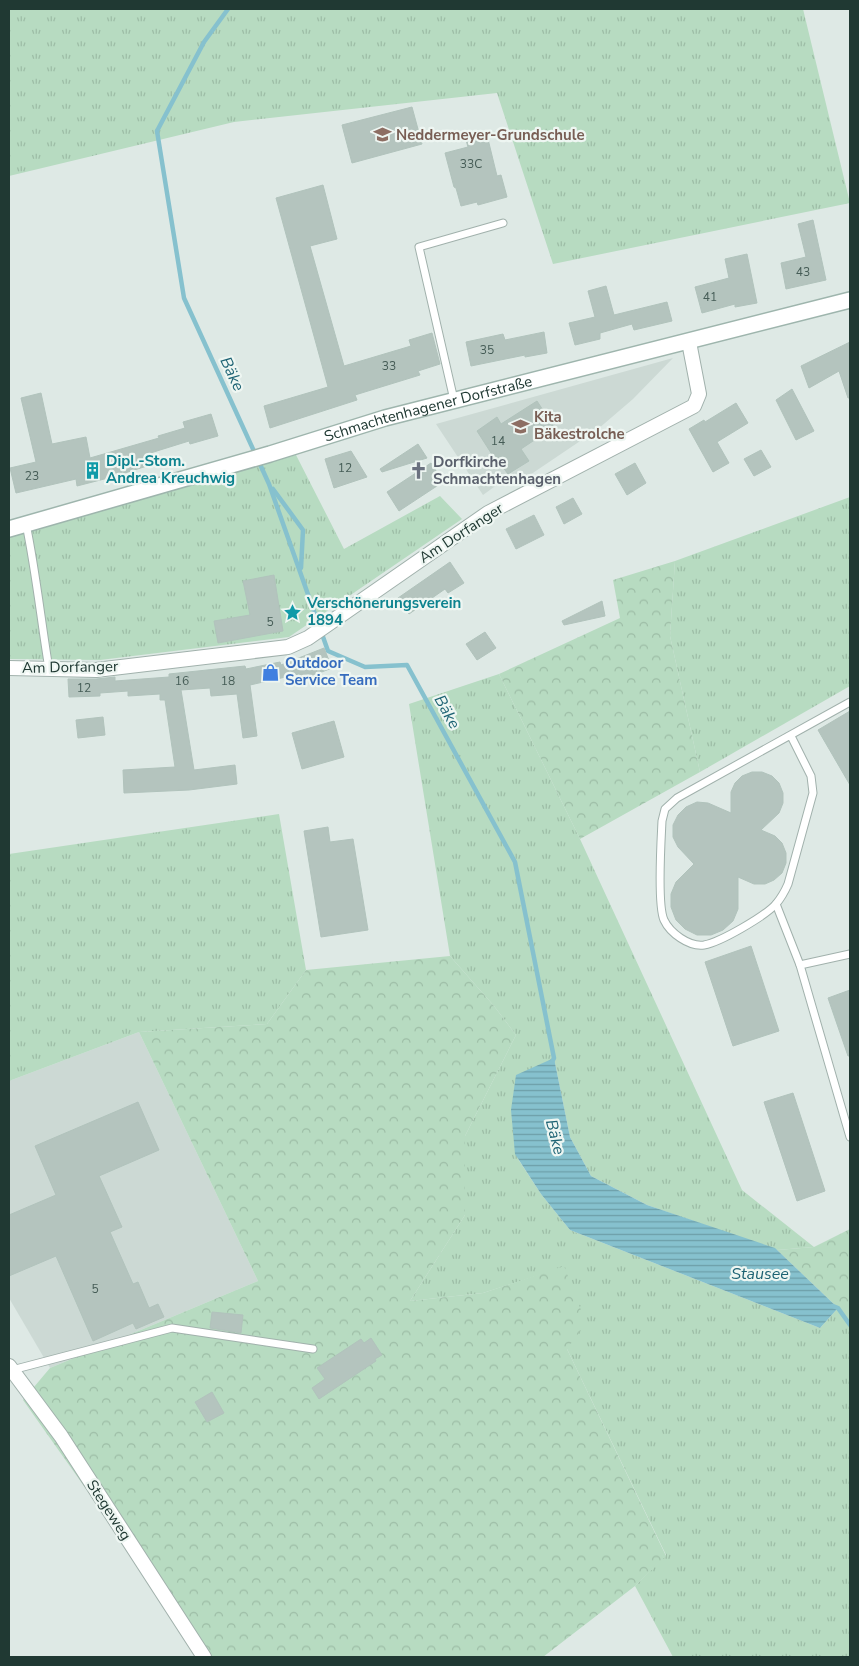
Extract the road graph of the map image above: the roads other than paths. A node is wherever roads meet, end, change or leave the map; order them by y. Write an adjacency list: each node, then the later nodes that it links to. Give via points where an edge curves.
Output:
1 (502, 223): 4 (lane, via 419,247)
2 (850, 300): 3 (main road, Schmachtenhagener Dorfstraße)
3 (690, 342): 4 (main road, Schmachtenhagener Dorfstraße); 8 (street, Am Dorfanger, via 698,394 694,406 488,512 308,638 288,647 96,670)
4 (454, 400): 5 (main road, Schmachtenhagener Dorfstraße)
5 (26, 524): 6 (main road, Schmachtenhagener Dorfstraße); 8 (lane)
6 (9, 529)
7 (9, 668): 8 (street, Am Dorfanger)
8 (49, 669)
9 (850, 702): 10 (lane)
10 (791, 736): 11 (lane, via 812,776 814,793 788,884); 11 (lane, via 677,798 666,809 662,821 661,905 664,919 682,939 708,944 760,917)
11 (776, 904): 13 (lane)
12 (850, 954): 13 (lane)
13 (800, 965): 14 (lane)
14 (850, 1137)
15 (313, 1349): 16 (lane, via 172,1328)
16 (10, 1368): 17 (street, Stegeweg, via 61,1436)
17 (204, 1657)

